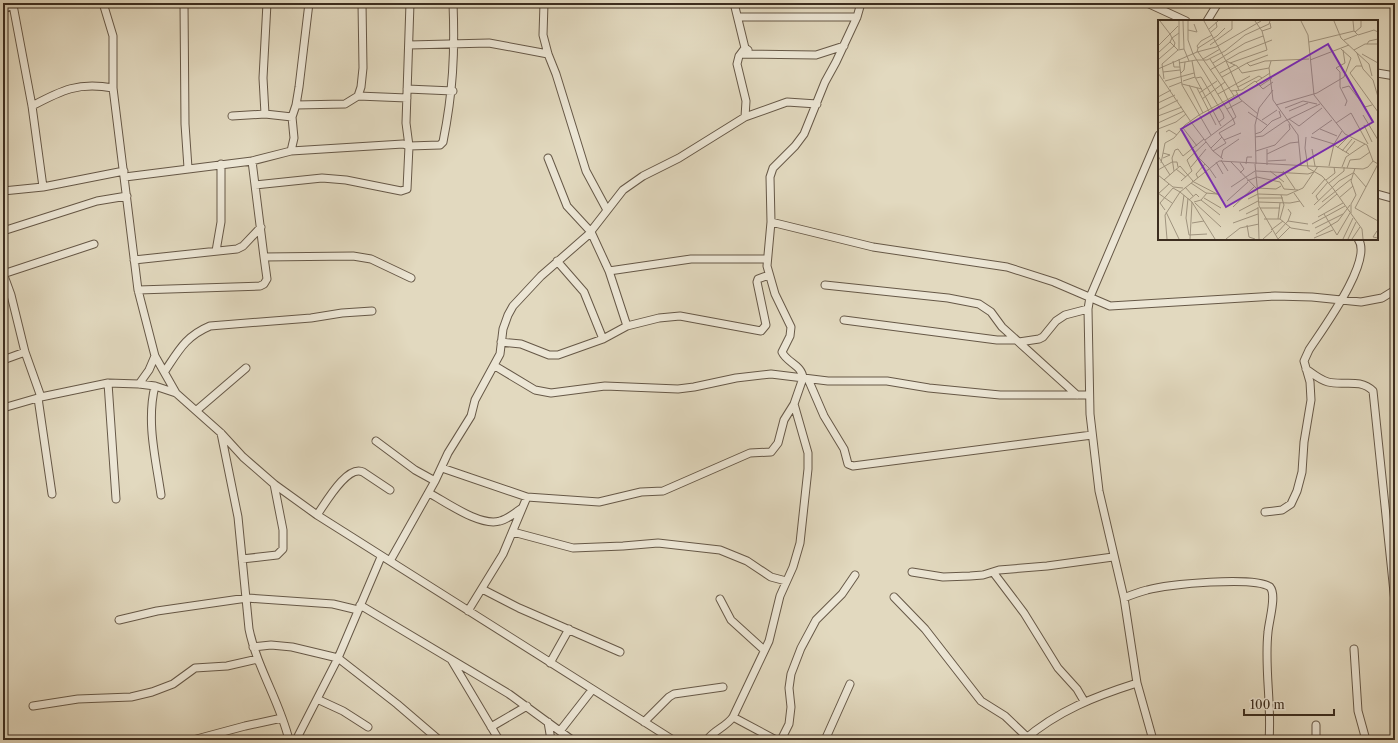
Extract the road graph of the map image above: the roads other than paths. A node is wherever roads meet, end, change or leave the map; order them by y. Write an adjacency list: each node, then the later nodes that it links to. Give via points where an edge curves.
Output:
1 (102, 3): 26 (street, via 113,36)
2 (184, 3): 44 (street)
3 (267, 3): 34 (street, via 263,78)
4 (309, 3): 32 (street)
5 (362, 3): 29 (street, via 363,68)
6 (410, 3): 20 (street)
7 (453, 3): 19 (street)
8 (544, 3): 23 (street, via 543,35)
9 (734, 3): 15 (street)
10 (861, 3): 16 (street)
11 (1147, 3): 17 (street)
12 (1218, 3): 18 (street)
13 (15, 4): 14 (street); 33 (street)
14 (3, 9)
15 (738, 17): 16 (street); 22 (street)
16 (857, 17): 21 (street)
17 (1184, 20)
18 (1208, 20)
19 (455, 44): 20 (street); 23 (street, via 489,43); 28 (street)
20 (409, 45): 27 (street)
21 (844, 46): 22 (street, via 816,55 763,56); 31 (street, via 825,82)
22 (743, 51): 37 (street, via 737,64 745,93)
23 (548, 54): 52 (street, via 586,171)
24 (1378, 73): 25 (street)
25 (1395, 76)
26 (113, 88): 33 (street, via 94,85 75,87); 45 (street)
27 (408, 89): 28 (street); 30 (street)
28 (453, 91): 39 (street, via 444,142 440,145)
29 (358, 96): 30 (street); 32 (street, via 345,104)
30 (407, 98): 39 (street)
31 (817, 104): 37 (street, via 787,102); 53 (street, via 800,140 773,168 769,182)
32 (296, 105): 36 (street)
33 (32, 106): 47 (street)
34 (265, 114): 35 (street); 36 (street)
35 (232, 116)
36 (292, 117): 40 (street, via 294,138)
37 (745, 117): 52 (street, via 631,183)
38 (1158, 137): 71 (street)
39 (409, 146): 40 (street, via 364,145); 46 (street, via 406,190 322,178)
40 (291, 151): 42 (street)
41 (548, 158): 56 (street, via 566,206)
42 (252, 161): 43 (street); 46 (street)
43 (221, 164): 44 (street); 59 (street, via 221,222)
44 (188, 168): 45 (street)
45 (124, 174): 47 (street); 50 (street)
46 (255, 185): 54 (street)
47 (42, 187): 48 (street)
48 (3, 191)
49 (1378, 194): 51 (street)
50 (127, 196): 55 (street, via 97,201); 62 (street)
51 (1395, 199)
52 (607, 210): 56 (street)
53 (771, 222): 61 (street); 71 (street, via 879,249 1007,268 1054,282)
54 (261, 227): 59 (street, via 243,246); 60 (street)
55 (3, 231)
56 (591, 232): 63 (street); 64 (street)
57 (1358, 240): 72 (street, via 1362,248 1356,274)
58 (94, 244): 65 (street)
59 (216, 251): 62 (street)
60 (264, 258): 67 (street, via 354,256 371,259); 69 (street, via 266,279 260,286)
61 (766, 259): 64 (street, via 691,259); 66 (street)
62 (134, 260): 69 (street)
63 (557, 261): 77 (street, via 584,292); 79 (street, via 513,306 503,329)
64 (609, 271): 76 (street)
65 (3, 274): 80 (street)
66 (768, 275): 76 (street, via 757,282 766,325 761,331 680,316); 87 (street, via 791,327 790,336 782,352 788,361 800,369)
67 (411, 278)
68 (826, 285): 78 (street, via 948,298 979,304 991,312)
69 (138, 290): 81 (street)
70 (1395, 290): 72 (street, via 1373,301)
71 (1090, 298): 72 (street, via 1110,306 1275,296); 73 (street)
72 (1340, 300): 85 (street, via 1309,350 1304,362)
73 (1088, 309): 78 (street, via 1065,315 1039,339); 93 (street)
74 (372, 310): 86 (street, via 210,326 187,339)
75 (844, 320): 78 (street)
76 (627, 326): 77 (street)
77 (603, 339): 79 (street, via 549,355 521,344)
78 (1017, 341): 92 (street)
79 (501, 342): 83 (street)
80 (25, 352): 82 (street); 94 (street)
81 (155, 356): 86 (street); 89 (street)
82 (3, 360)
83 (495, 366): 87 (street, via 535,390 551,392 605,386 678,389 771,374); 101 (street, via 475,400 466,427 454,442)
84 (246, 368): 97 (street)
85 (1306, 369): 111 (street, via 1311,400 1302,472 1297,491 1291,504 1282,510); 127 (street, via 1327,382 1356,383 1373,391)
86 (165, 371): 91 (street)
87 (805, 378): 92 (street, via 887,381 1000,395); 95 (street); 99 (street, via 844,449 848,464 854,466)
88 (108, 383): 89 (street); 94 (street); 109 (street)
89 (139, 384): 90 (street)
90 (155, 386): 91 (street); 107 (street, via 150,408)
91 (176, 393): 97 (street)
92 (1077, 395): 93 (street)
93 (1089, 395): 99 (street)
94 (40, 397): 96 (street); 106 (street)
95 (794, 404): 108 (street, via 784,420 778,443 771,452 750,453 670,488 634,493 599,502); 121 (street, via 807,445 808,469 800,544)
96 (3, 408)
97 (197, 410): 98 (street)
98 (221, 433): 103 (street, via 243,457); 116 (street, via 238,517)
99 (1092, 435): 115 (street, via 1099,491)
100 (376, 441): 102 (street, via 415,470)
101 (442, 468): 102 (street); 108 (street)
102 (435, 481): 105 (street)
103 (274, 484): 112 (street); 116 (street, via 283,530 283,549 277,556)
104 (390, 490): 112 (street, via 363,472 353,471 342,480)
105 (429, 493): 110 (street, via 477,519 492,522 503,521); 117 (street)
106 (52, 494)
107 (161, 496)
108 (527, 497): 110 (street)
109 (116, 499)
110 (522, 508): 113 (street)
111 (1265, 512)
112 (317, 515): 114 (street)
113 (514, 532): 121 (street, via 573,548 658,543 720,550 747,561 771,577); 122 (street)
114 (382, 556): 117 (street); 128 (street)
115 (1113, 557): 119 (street); 125 (street)
116 (242, 559): 124 (street)
117 (390, 561): 129 (street)
118 (912, 572): 119 (street, via 943,577 983,575)
119 (992, 572): 145 (street, via 1024,613 1058,668)
120 (855, 575): 167 (street, via 842,594 819,616 801,648 791,674 789,724)
121 (786, 581): 134 (street, via 769,641)
122 (482, 589): 129 (street); 131 (street)
123 (894, 597): 156 (street, via 925,629 978,698 1005,716)
124 (247, 598): 128 (street); 130 (street, via 157,611); 132 (street)
125 (1124, 598): 140 (street); 170 (street, via 1147,590 1195,583 1258,582 1270,586 1273,594 1266,653 1271,717)
126 (720, 599): 134 (street, via 731,620)
127 (1395, 602)
128 (359, 607): 137 (street); 138 (street)
129 (468, 611): 139 (street)
130 (119, 620)
131 (569, 629): 135 (street); 139 (street)
132 (253, 646): 136 (street); 137 (street, via 292,647)
133 (1354, 649): 172 (street, via 1357,705)
134 (764, 650): 148 (street)
135 (620, 652)
136 (258, 658): 146 (street, via 227,666 195,668 173,684 136,696 78,699); 149 (street)
137 (338, 658): 144 (street); 160 (street, via 398,704)
138 (451, 659): 147 (street); 154 (street)
139 (550, 663): 143 (street)
140 (1137, 683): 145 (street); 169 (street)
141 (850, 684): 168 (street)
142 (723, 687): 151 (street, via 674,694)
143 (592, 690): 151 (street); 155 (street)
144 (317, 699): 152 (street); 157 (street)
145 (1084, 701): 156 (street)
146 (33, 706)
147 (526, 706): 150 (street); 154 (street)
148 (733, 717): 165 (street); 166 (street)
149 (282, 718): 158 (street); 159 (street)
150 (548, 722): 155 (street); 162 (street)
151 (644, 722): 164 (street)
152 (368, 726)
153 (1316, 726): 171 (street)
154 (490, 727): 161 (street)
155 (560, 731): 163 (street)
156 (1026, 738)
157 (299, 739)
158 (193, 740)
159 (289, 740)
160 (439, 740)
161 (498, 740)
162 (551, 740)
163 (572, 740)
164 (673, 740)
165 (708, 740)
166 (776, 740)
167 (781, 740)
168 (825, 740)
169 (1153, 740)
170 (1269, 740)
171 (1316, 740)
172 (1366, 740)

